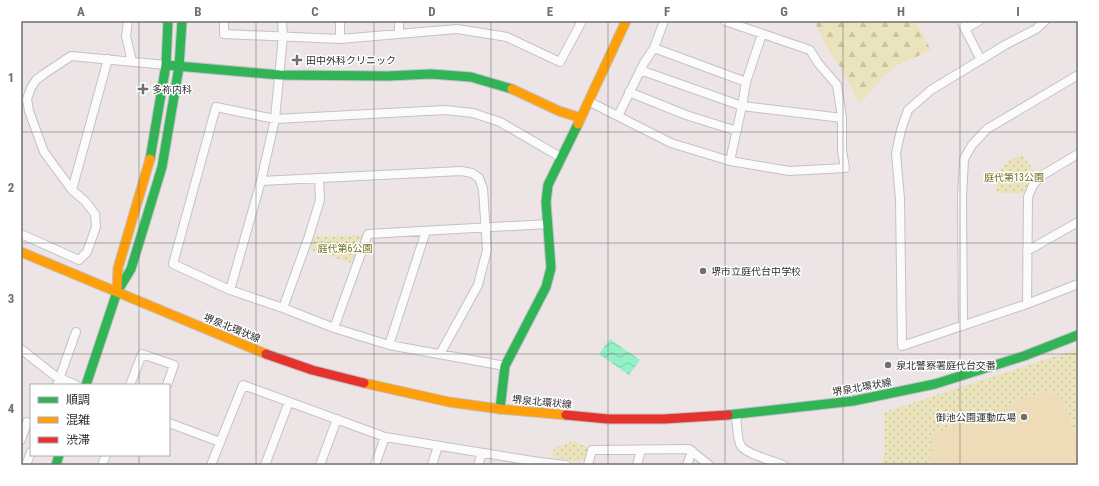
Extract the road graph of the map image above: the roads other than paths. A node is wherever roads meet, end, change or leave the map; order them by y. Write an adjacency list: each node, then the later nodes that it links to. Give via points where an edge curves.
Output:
1 (128, 21): 24 (street, via 126,36)
2 (168, 21): 25 (street)
3 (182, 21): 26 (street)
4 (224, 21): 19 (street, via 224,34)
5 (282, 21): 19 (street)
6 (340, 21): 20 (street)
7 (399, 21): 17 (street)
8 (582, 21): 15 (street, via 560,62 507,37)
9 (626, 21): 32 (street)
10 (664, 21): 21 (street)
11 (725, 21): 18 (street)
12 (961, 21): 16 (street)
13 (979, 21): 16 (street)
14 (1045, 21): 23 (street, via 1036,29)
15 (457, 25): 17 (street)
16 (965, 29): 23 (street)
17 (399, 34): 20 (street)
18 (762, 34): 30 (street); 36 (street, via 810,50 837,85)
19 (283, 36): 20 (street); 28 (street)
20 (340, 39)
21 (654, 48): 27 (street); 30 (street)
22 (108, 59): 24 (street); 44 (street); 44 (street, via 71,56 36,80 28,95 27,105 44,152)
23 (981, 60): 57 (street, via 931,90 908,110 896,152 900,199 902,346)
24 (132, 62): 25 (street)
25 (166, 65): 26 (street); 54 (street, via 149,167 118,268)
26 (179, 67): 28 (street); 54 (street, via 162,167 131,269)
27 (640, 70): 31 (street); 33 (street)
28 (280, 75): 35 (street, via 431,74 471,77 513,89 559,111); 37 (street)
29 (1078, 76): 57 (street, via 987,129 972,145 964,159)
30 (746, 82): 33 (street)
31 (630, 92): 34 (street); 38 (street, via 686,115)
32 (588, 101): 34 (street); 35 (street)
33 (742, 106): 36 (street); 38 (street)
34 (618, 116): 41 (street, via 671,143)
35 (581, 118): 40 (street)
36 (842, 118): 41 (street, via 845,168 789,171)
37 (275, 119): 40 (street, via 445,110 473,113 500,122); 43 (street); 53 (street, via 216,107 174,264)
38 (737, 131): 41 (street)
39 (1078, 154): 50 (street, via 1041,176 1033,185 1028,197)
40 (562, 158): 46 (street, via 548,185)
41 (730, 161)
42 (319, 178): 43 (street); 47 (street, via 461,171 472,173 479,178 483,189); 56 (street, via 320,200)
43 (261, 181): 53 (street)
44 (72, 190): 49 (street, via 95,214 96,227 87,252 79,260)
45 (1078, 222): 50 (street)
46 (548, 224): 47 (street); 64 (street, via 551,268 546,287)
47 (486, 228): 48 (street); 63 (street, via 487,250 478,285)
48 (426, 231): 58 (street, via 368,234); 61 (street)
49 (21, 234)
50 (1027, 251): 55 (street)
51 (21, 252): 54 (street, 堺泉北環状線)
52 (1078, 284): 55 (street)
53 (230, 290): 56 (street)
54 (118, 292): 67 (street); 71 (street, 堺泉北環状線, via 259,351 312,370 400,392)
55 (1027, 304): 57 (street)
56 (283, 308): 58 (street)
57 (963, 326)
58 (334, 328): 61 (street)
59 (76, 332): 65 (street)
60 (1078, 335): 72 (street, 堺泉北環状線, via 1024,356 935,384 853,401)
61 (389, 345): 63 (street)
62 (21, 349): 65 (street)
63 (440, 354): 64 (street)
64 (505, 366): 71 (street)
65 (58, 382): 66 (street)
66 (70, 384)
67 (86, 384)
68 (130, 384): 69 (street, via 142,354 174,365)
69 (167, 384)
70 (288, 402): 73 (street); 78 (street, via 243,385); 87 (street)
71 (500, 409): 72 (street, 堺泉北環状線, via 608,419)
72 (736, 416): 97 (street, via 741,447)
73 (337, 419): 76 (street); 88 (street)
74 (26, 422): 77 (street)
75 (170, 423): 78 (street)
76 (385, 437): 79 (street); 89 (street)
77 (21, 440)
78 (220, 442): 86 (street)
79 (438, 446): 82 (street); 90 (street)
80 (640, 450): 81 (street); 93 (street, via 592,450); 94 (street)
81 (692, 451): 95 (street); 96 (street)
82 (482, 453): 84 (street); 91 (street)
83 (30, 455): 85 (street)
84 (538, 463): 92 (street)
85 (26, 465)
86 (211, 465)
87 (265, 465)
88 (320, 465)
89 (375, 465)
90 (432, 465)
91 (478, 465)
92 (566, 465)
93 (588, 465)
94 (637, 465)
95 (687, 465)
96 (709, 465)
97 (783, 465)

